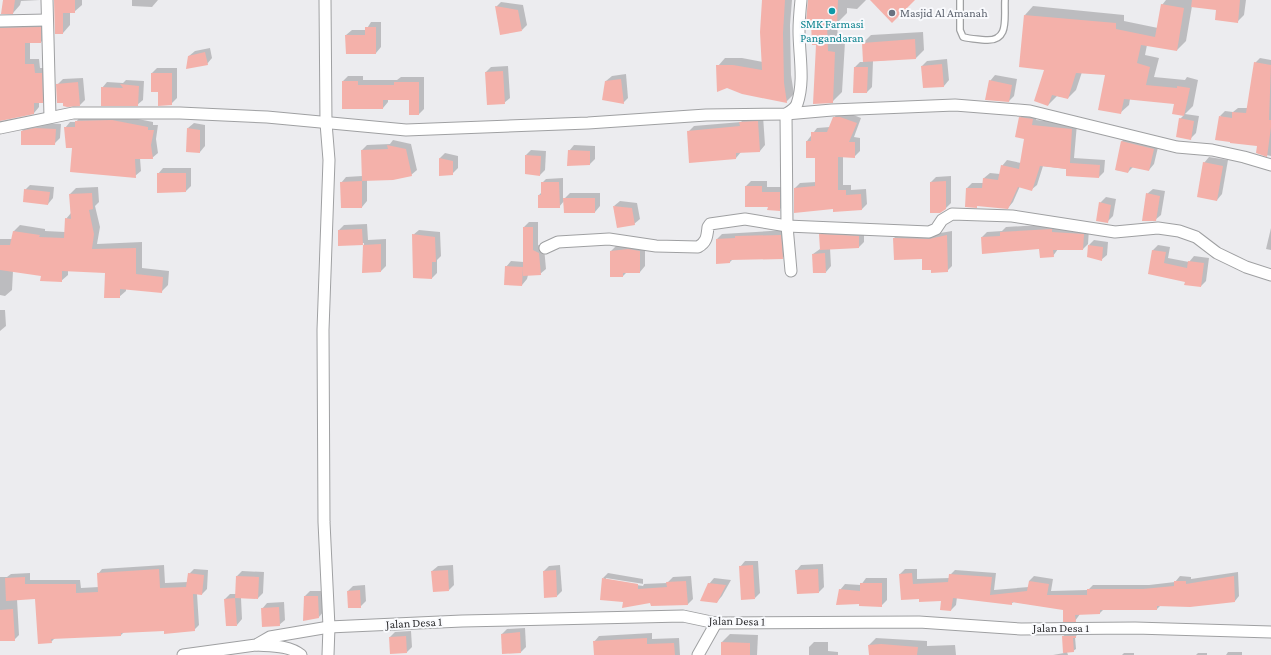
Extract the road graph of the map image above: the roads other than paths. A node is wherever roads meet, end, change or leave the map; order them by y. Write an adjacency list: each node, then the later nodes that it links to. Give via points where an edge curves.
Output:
1 (47, 0): 6 (street)
2 (325, 0): 10 (street)
3 (801, 0): 8 (street, via 800,90 797,105)
4 (960, 0): 5 (lane, via 960,30 963,37 994,41 1004,32)
5 (1004, 0)
6 (47, 20): 7 (street); 9 (street)
7 (0, 21)
8 (786, 114): 10 (street, via 706,114 442,130 406,130); 12 (street, via 955,105 1002,108 1030,111 1177,147 1212,150); 13 (street)
9 (50, 117): 10 (street, via 73,113 180,112); 11 (street)
10 (326, 123): 18 (street, via 329,160 323,330 324,522)
11 (0, 128)
12 (1271, 165)
13 (787, 226): 14 (street, via 745,219 716,223 708,227 704,244 698,247 656,246 609,239 558,242); 15 (street); 16 (street, via 929,232 952,214 968,214 1012,216 1115,232 1158,228 1179,230 1196,237 1217,253 1246,267)
14 (545, 248)
15 (791, 271)
16 (1271, 275)
17 (716, 623): 18 (street, Jalan Desa 1, via 683,616); 19 (street, Jalan Desa 1, via 920,622 1021,629 1135,628); 24 (street)
18 (330, 627): 20 (street, Jalan Desa 1, via 270,638); 23 (street)
19 (1271, 632)
20 (256, 645): 21 (street, Jalan Desa 1); 22 (street, via 286,648)
21 (183, 655)
22 (300, 655)
23 (328, 655)
24 (698, 655)

